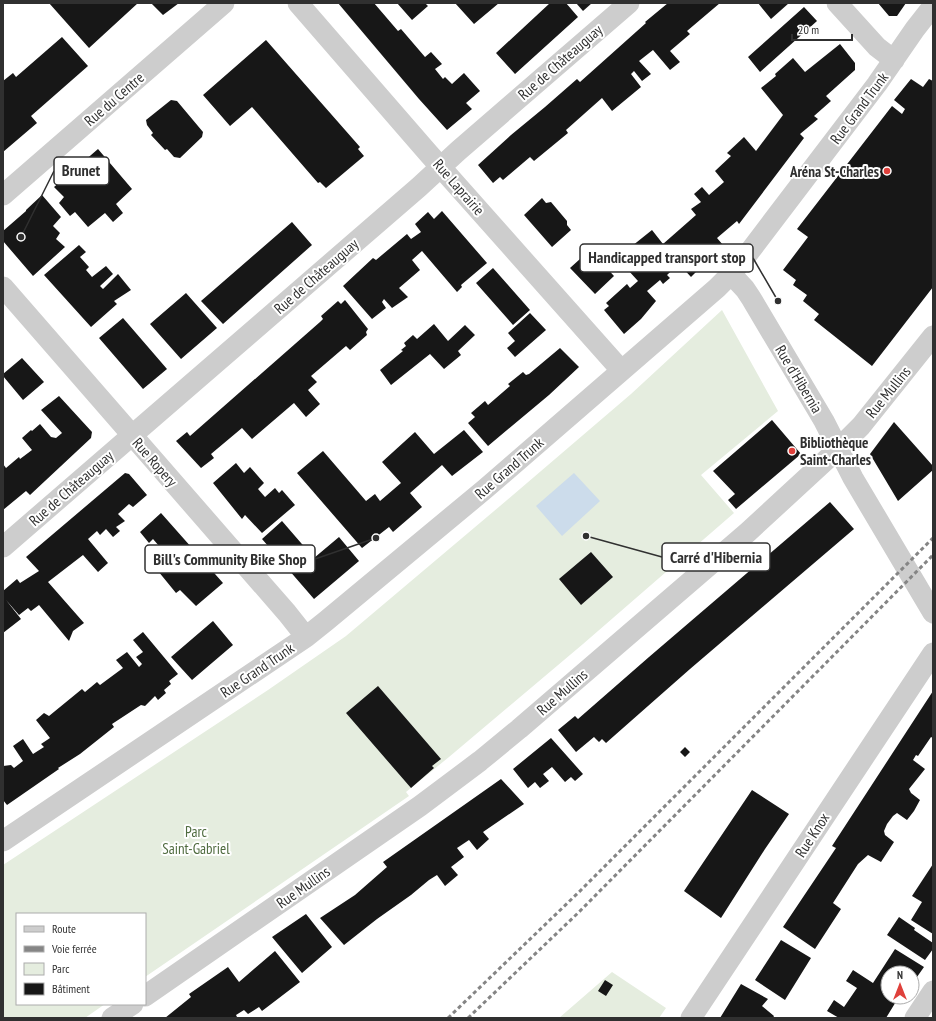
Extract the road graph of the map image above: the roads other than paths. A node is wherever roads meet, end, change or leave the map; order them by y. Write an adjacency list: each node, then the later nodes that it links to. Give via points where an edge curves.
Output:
1 (224, 3): 8 (street, Rue du Centre)
2 (298, 3): 7 (street, Rue Laprairie)
3 (629, 3): 7 (street, Rue de Châteauguay)
4 (837, 3): 6 (street, via 877,47)
5 (933, 6): 6 (street, Rue Grand Trunk)
6 (894, 60): 9 (street, Rue Grand Trunk)
7 (441, 166): 12 (street, Rue Laprairie); 13 (street, Rue de Châteauguay)
8 (3, 194)
9 (731, 274): 12 (street, Rue Grand Trunk); 14 (street, Rue d'Hibernia, via 752,298)
10 (3, 288): 13 (street, Rue Ropery)
11 (933, 336): 14 (street, Rue Mullins, via 860,426)
12 (621, 370): 17 (street, Rue Grand Trunk, via 479,494)
13 (132, 435): 15 (street, Rue de Châteauguay); 17 (street, Rue Ropery)
14 (838, 449): 16 (street, Rue d'Hibernia); 21 (street, Rue Mullins, via 748,532 480,761 420,806)
15 (3, 547)
16 (932, 608)
17 (306, 637): 19 (street, Rue Grand Trunk)
18 (933, 653): 24 (street, Rue Knox)
19 (3, 841)
20 (933, 991): 25 (street)
21 (146, 995)
22 (132, 1005): 23 (street)
23 (112, 1018)
24 (691, 1018)
25 (915, 1018)

